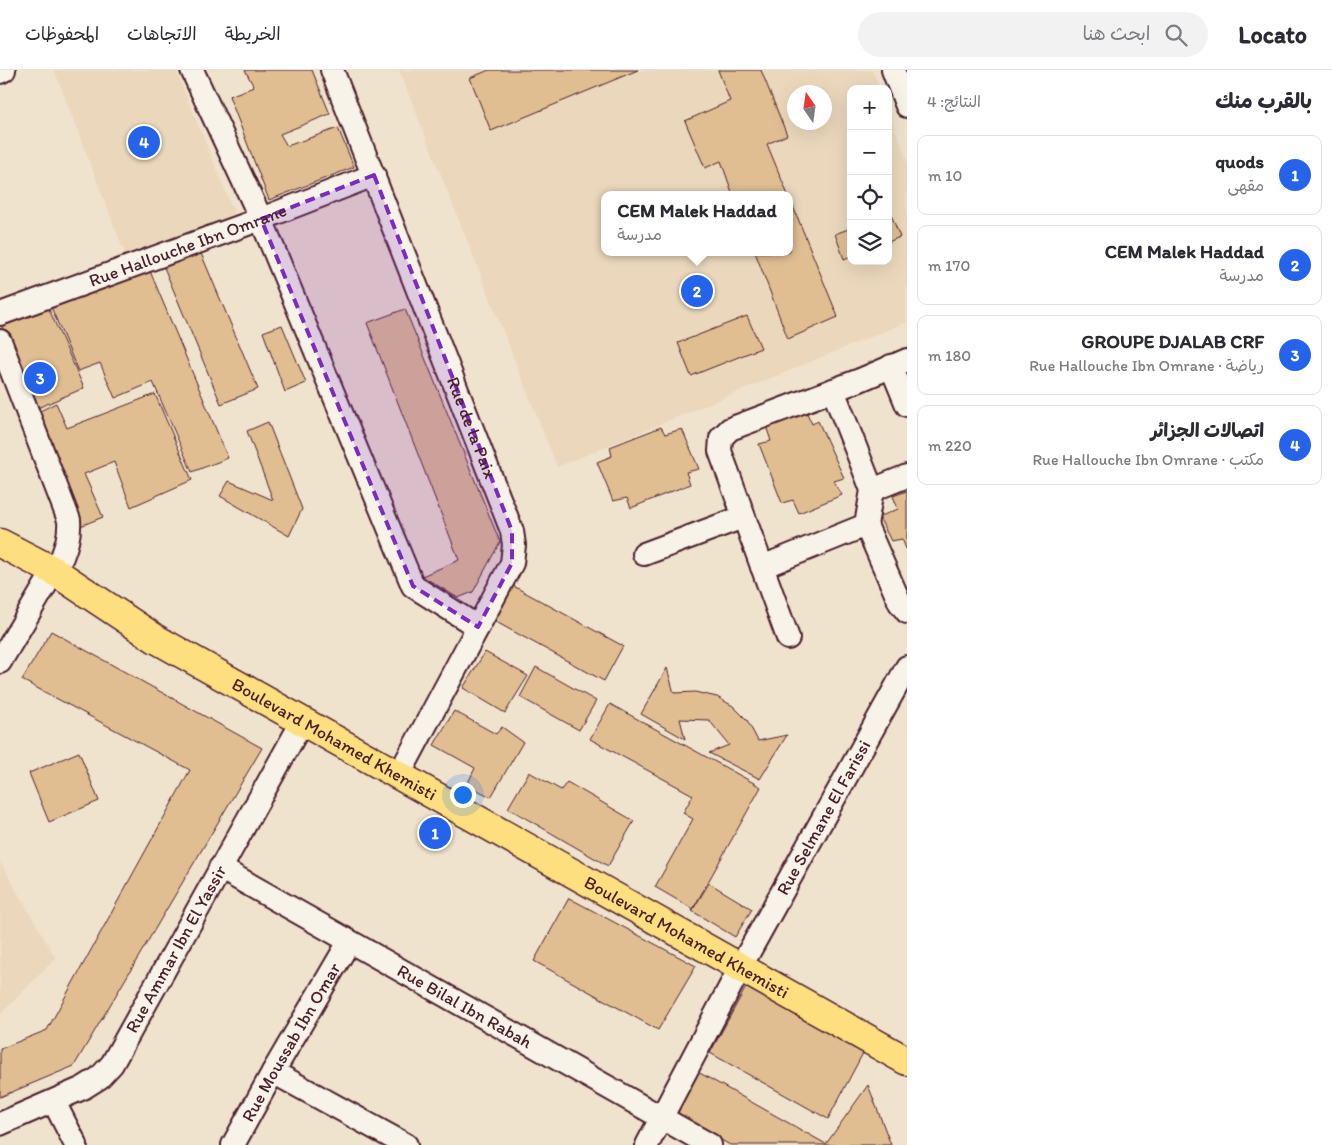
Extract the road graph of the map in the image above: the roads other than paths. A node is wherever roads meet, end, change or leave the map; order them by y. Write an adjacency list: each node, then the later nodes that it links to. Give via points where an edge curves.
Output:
1 (4, 70): 5 (street)
2 (192, 70): 8 (street)
3 (332, 70): 7 (street, Rue de la Paix)
4 (893, 70): 6 (street)
5 (0, 72)
6 (907, 106)
7 (374, 175): 8 (street, Rue Hallouche Ibn Omrane); 23 (street, Rue de la Paix, via 512,531 512,563)
8 (260, 219): 9 (street, Rue Hallouche Ibn Omrane); 23 (street, via 412,586)
9 (0, 314)
10 (0, 341): 21 (street, via 69,520 67,545)
11 (899, 363): 12 (street); 13 (street)
12 (833, 390): 15 (street); 16 (street, via 730,429 721,438 720,451)
13 (907, 405)
14 (907, 476): 15 (street)
15 (872, 490): 17 (street)
16 (743, 517): 19 (street); 20 (street)
17 (866, 525): 20 (street); 22 (street)
18 (0, 544): 21 (main road, Boulevard Mohamed Khemisti)
19 (644, 554)
20 (762, 567): 24 (street)
21 (54, 570): 25 (street); 27 (main road, Boulevard Mohamed Khemisti, via 156,639)
22 (907, 612)
23 (478, 627): 28 (street, Rue de la Paix)
24 (788, 638)
25 (0, 662)
26 (907, 667): 31 (street, Rue Selmane El Farissi)
27 (302, 722): 28 (main road, Boulevard Mohamed Khemisti); 29 (street, Rue Ammar Ibn El Yassir)
28 (399, 775): 31 (main road, Boulevard Mohamed Khemisti)
29 (220, 868): 30 (street, Rue Bilal Ibn Rabah); 34 (street, Rue Ammar Ibn El Yassir, via 112,1064 99,1078)
30 (349, 942): 33 (street, Rue Moussab Ibn Omar); 35 (street, Rue Bilal Ibn Rabah)
31 (740, 968): 32 (main road, Boulevard Mohamed Khemisti); 35 (street, Rue Selmane El Farissi)
32 (907, 1061)
33 (273, 1072): 38 (street, Rue Moussab Ibn Omar); 39 (street)
34 (54, 1102): 36 (street, Rue Ammar Ibn El Yassir); 37 (street)
35 (662, 1117): 40 (street, Rue Selmane El Farissi); 41 (street, Rue Bilal Ibn Rabah)
36 (0, 1124)
37 (79, 1142)
38 (233, 1145)
39 (406, 1145)
40 (648, 1145)
41 (710, 1145)

